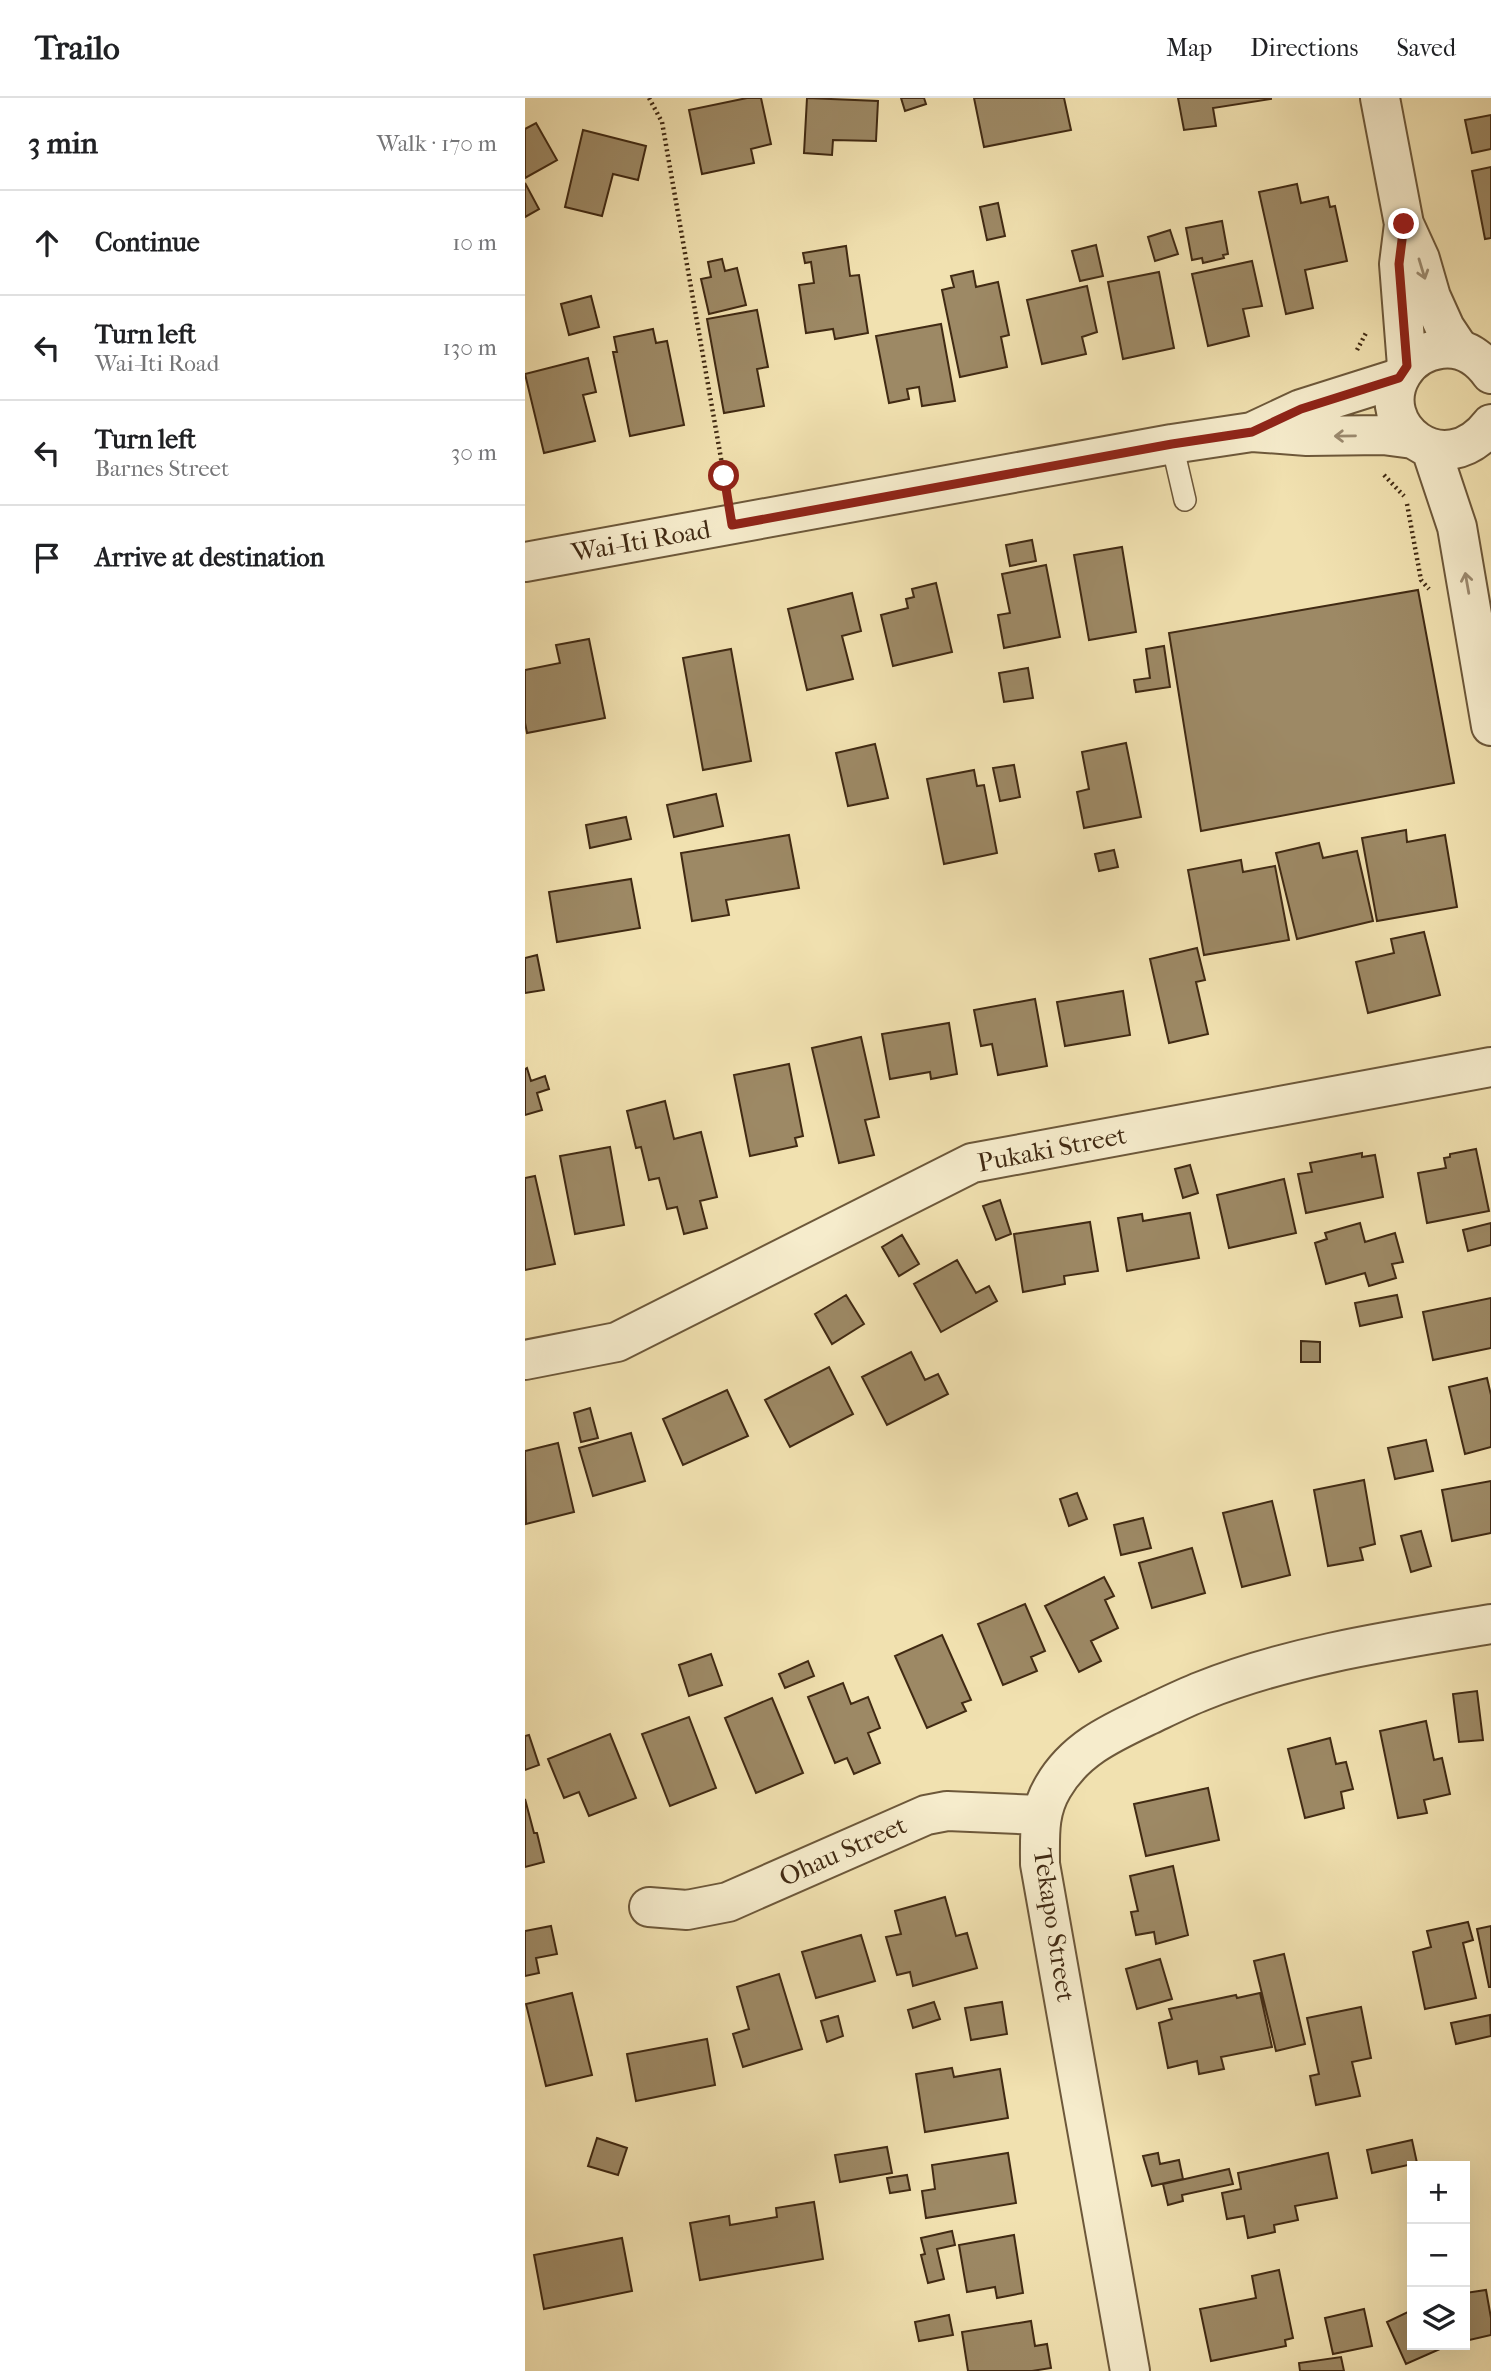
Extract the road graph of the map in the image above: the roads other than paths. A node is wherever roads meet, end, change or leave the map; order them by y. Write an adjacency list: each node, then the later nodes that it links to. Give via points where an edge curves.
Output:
1 (1380, 98): 2 (street)
2 (1404, 224): 3 (street, one-way to 3, via 1444,328); 4 (street, via 1399,264)
3 (1481, 363): 4 (street, Wai-Iti Road, via 1444,348 1417,356)
4 (1403, 372): 6 (street, Wai-Iti Road); 8 (street, via 1395,394 1396,411 1402,426)
5 (1491, 424): 8 (street, Wai-Iti Road, via 1481,438 1465,447 1448,451)
6 (1252, 432): 7 (street, Wai-Iti Road); 8 (street, Wai-Iti Road, one-way to 6, via 1384,435)
7 (1172, 444): 9 (lane); 10 (street, Wai-Iti Road)
8 (1422, 444): 11 (street, one-way to 8, via 1457,527)
9 (1185, 500)
10 (525, 562)
11 (1491, 726)
12 (1491, 1067): 13 (street, Pukaki Street, via 972,1163 617,1342)
13 (525, 1360)
14 (1491, 1624): 15 (street, Tekapo Street, via 1306,1660 1200,1691 1086,1748 1067,1766)
15 (1040, 1815): 16 (street, Ohau Street, via 947,1811 926,1815 728,1902 687,1910); 17 (street, Tekapo Street, via 1040,1864)
16 (649, 1907)
17 (1130, 2371)

